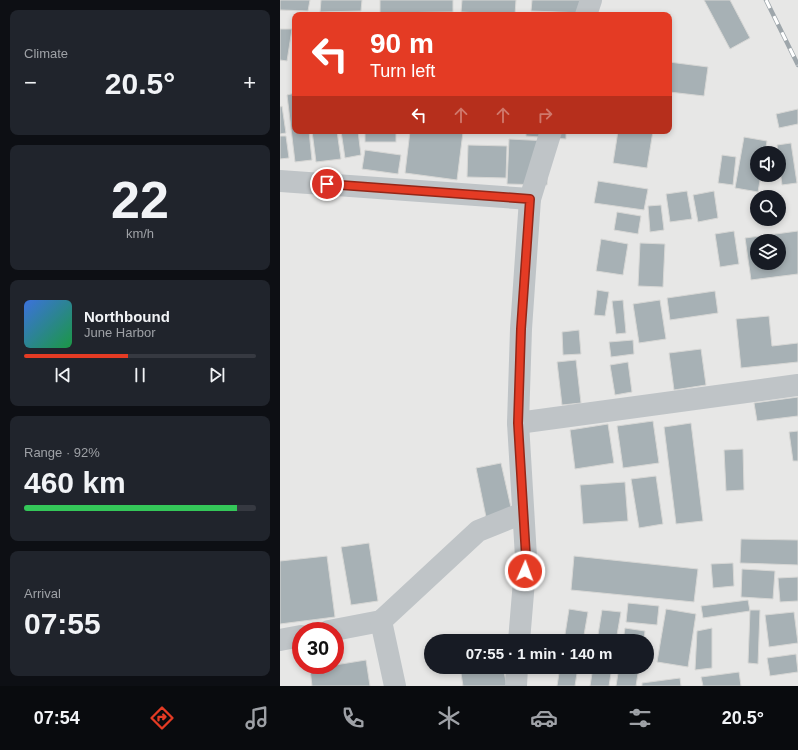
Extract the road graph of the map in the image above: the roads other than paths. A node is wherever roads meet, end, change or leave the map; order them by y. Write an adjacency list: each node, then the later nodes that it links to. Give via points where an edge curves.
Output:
1 (591, 0): 2 (street)
2 (587, 12)
3 (550, 134): 5 (street)
4 (280, 181): 5 (street)
5 (530, 199): 7 (street, via 521,329)
6 (798, 385): 7 (street)
7 (518, 423): 8 (street)
8 (524, 513): 9 (street, via 478,531); 11 (street, via 526,557)
9 (381, 621): 10 (street); 15 (street)
10 (344, 628)
11 (520, 634)
12 (292, 638): 13 (street)
13 (280, 640)
14 (517, 674): 16 (street)
15 (395, 686)
16 (516, 686)

